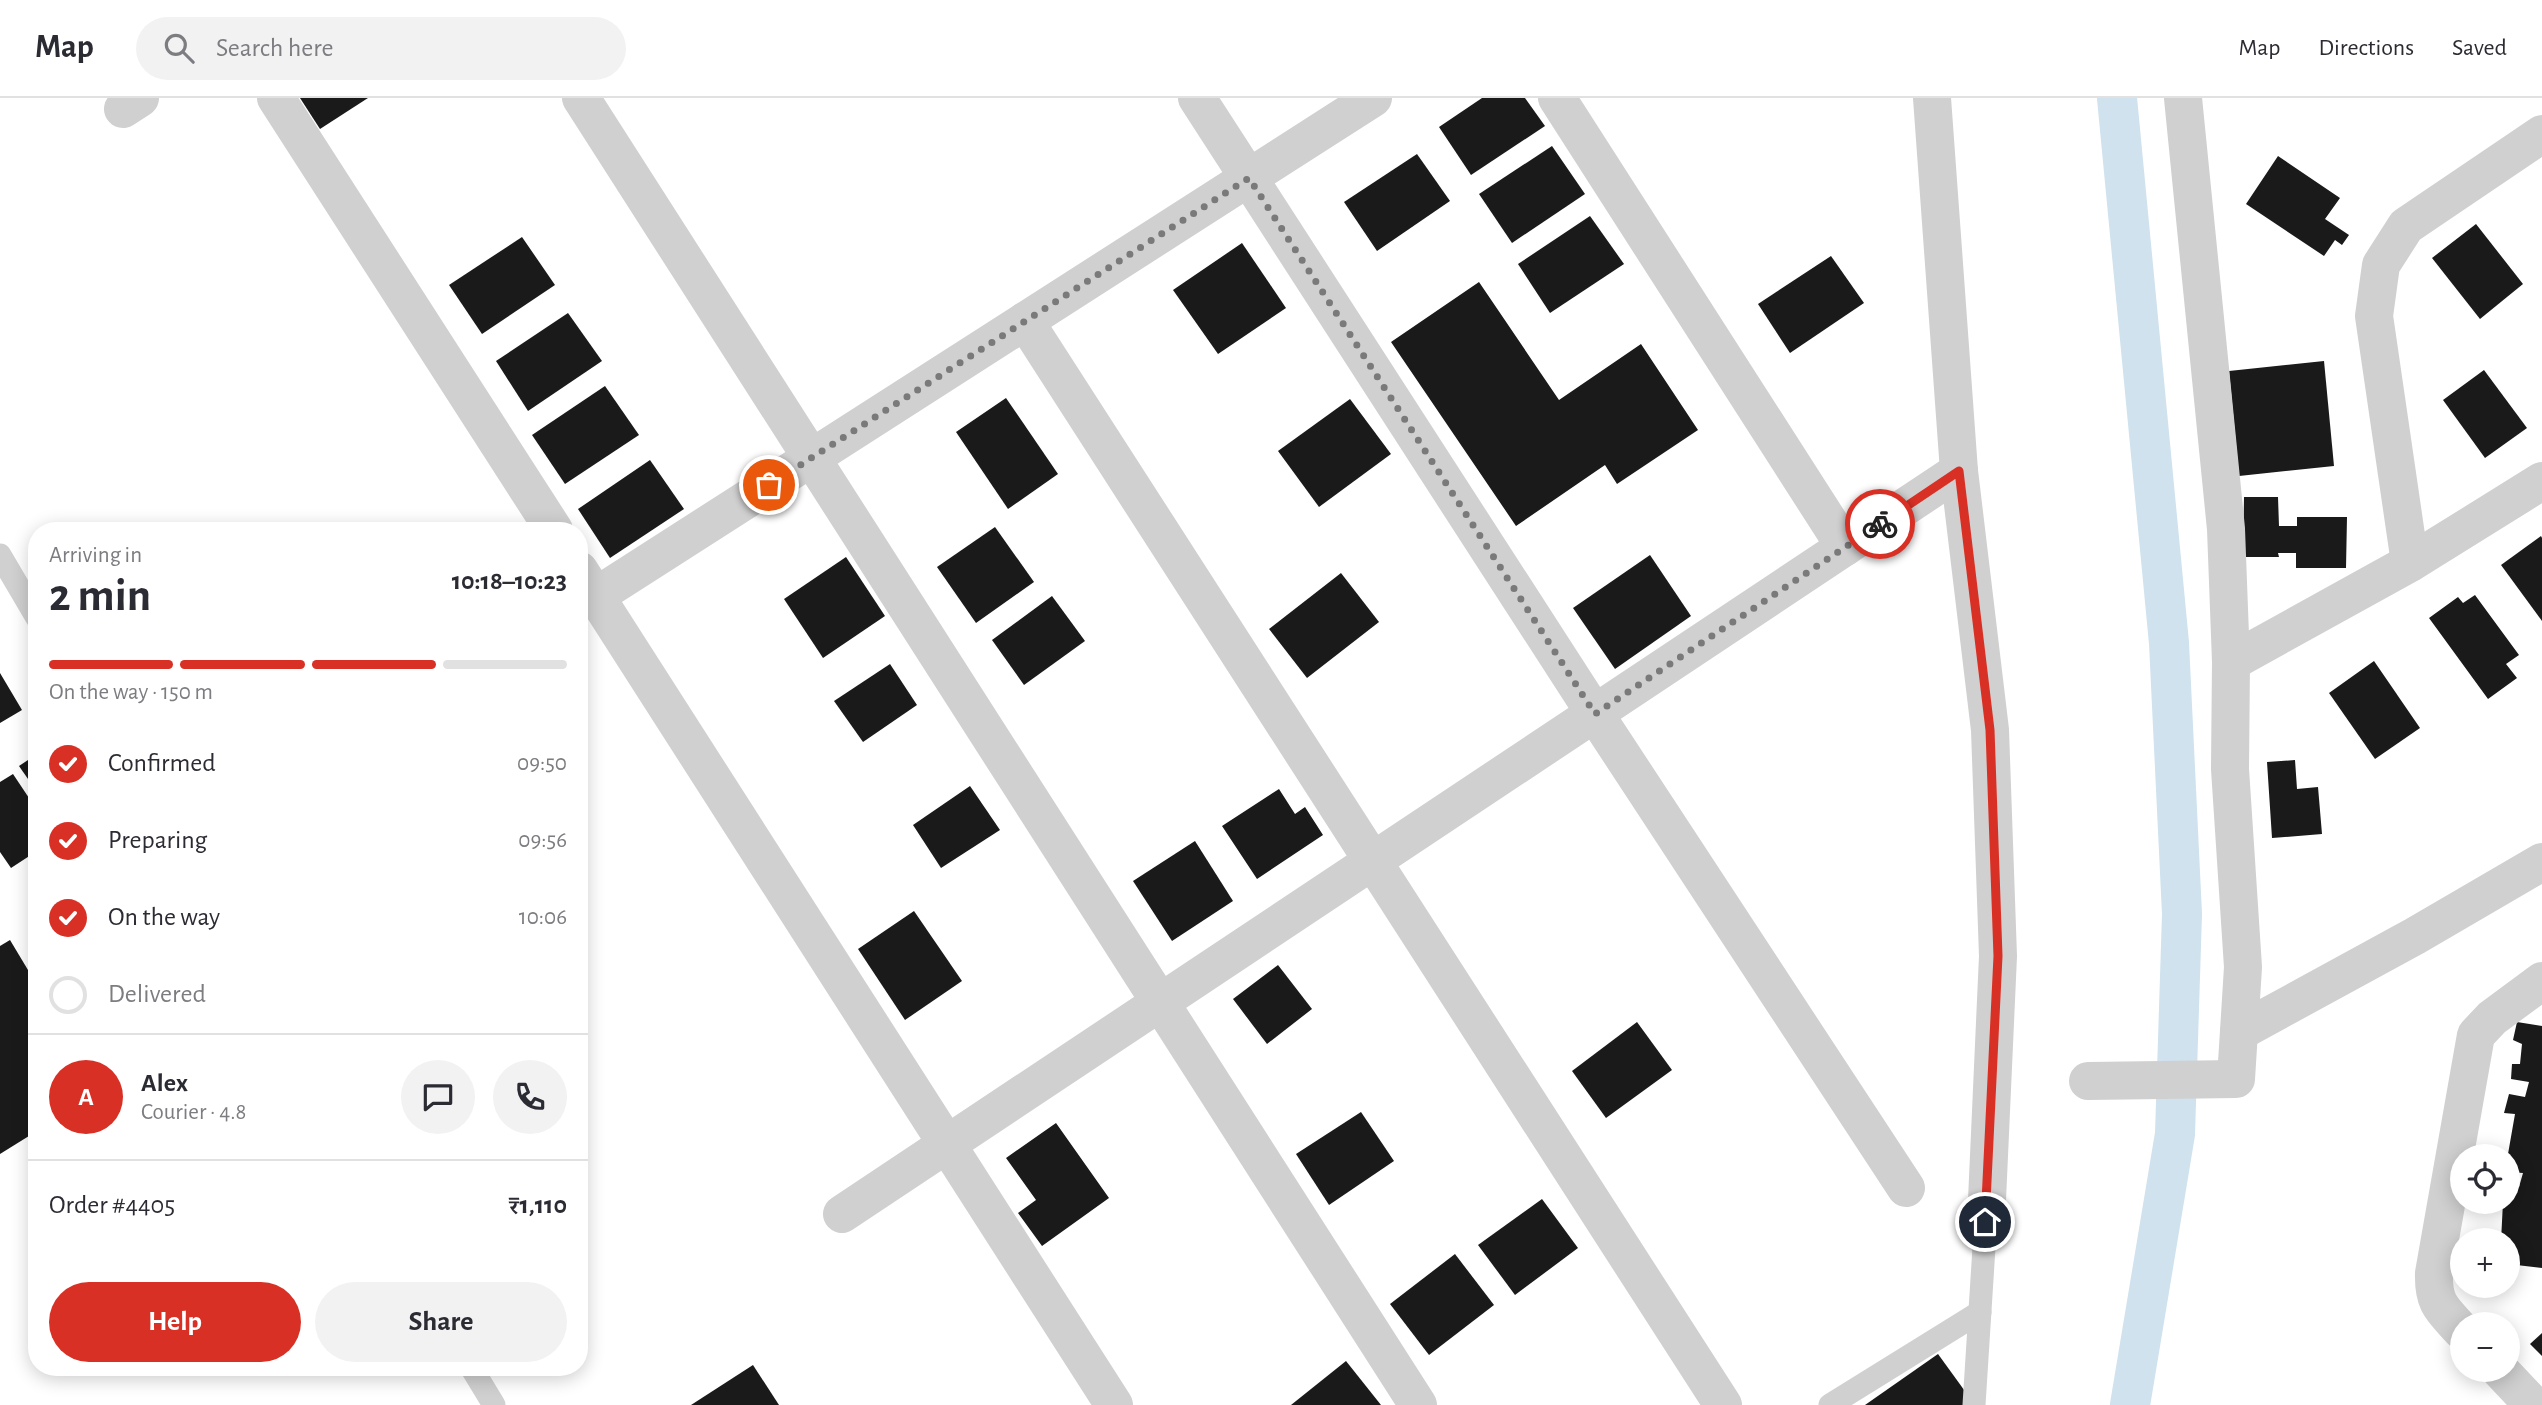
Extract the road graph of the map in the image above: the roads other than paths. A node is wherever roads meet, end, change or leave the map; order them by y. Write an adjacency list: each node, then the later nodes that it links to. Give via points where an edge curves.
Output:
1 (276, 98): 14 (street)
2 (582, 98): 11 (street)
3 (1197, 98): 9 (street)
4 (1373, 98): 9 (street)
5 (1557, 98): 15 (street)
6 (1932, 98): 12 (street)
7 (2183, 98): 20 (street, via 2226,528)
8 (2542, 134): 17 (street, via 2406,226 2381,265 2374,316)
9 (1249, 178): 10 (street); 21 (street)
10 (1025, 321): 11 (street); 22 (street)
11 (812, 458): 18 (street); 25 (street)
12 (1959, 471): 15 (street); 30 (street, via 1990,730 1998,956)
13 (2542, 481): 17 (street)
14 (549, 522)
15 (1845, 547): 21 (street)
16 (0, 555): 19 (lane)
17 (2410, 563): 20 (street)
18 (588, 583): 28 (street)
19 (28, 603)
20 (2231, 662): 26 (street, via 2230,769 2243,967)
21 (1595, 714): 22 (street); 29 (street)
22 (1373, 861): 25 (street); 39 (street)
23 (2541, 865): 26 (street)
24 (2542, 981): 33 (street, via 2492,1017 2476,1035 2434,1273 2433,1294)
25 (1160, 1002): 28 (street); 38 (street)
26 (2239, 1032): 27 (street, via 2236,1079)
27 (2099, 1081)
28 (947, 1144): 31 (street); 37 (street)
29 (1906, 1188)
30 (1987, 1200): 32 (lane)
31 (842, 1214)
32 (1980, 1312): 40 (lane); 41 (lane)
33 (2450, 1318)
34 (476, 1376): 36 (lane)
35 (2511, 1382): 42 (street)
36 (494, 1405)
37 (1114, 1405)
38 (1418, 1405)
39 (1723, 1405)
40 (1830, 1405)
41 (1974, 1405)
42 (2533, 1405)

